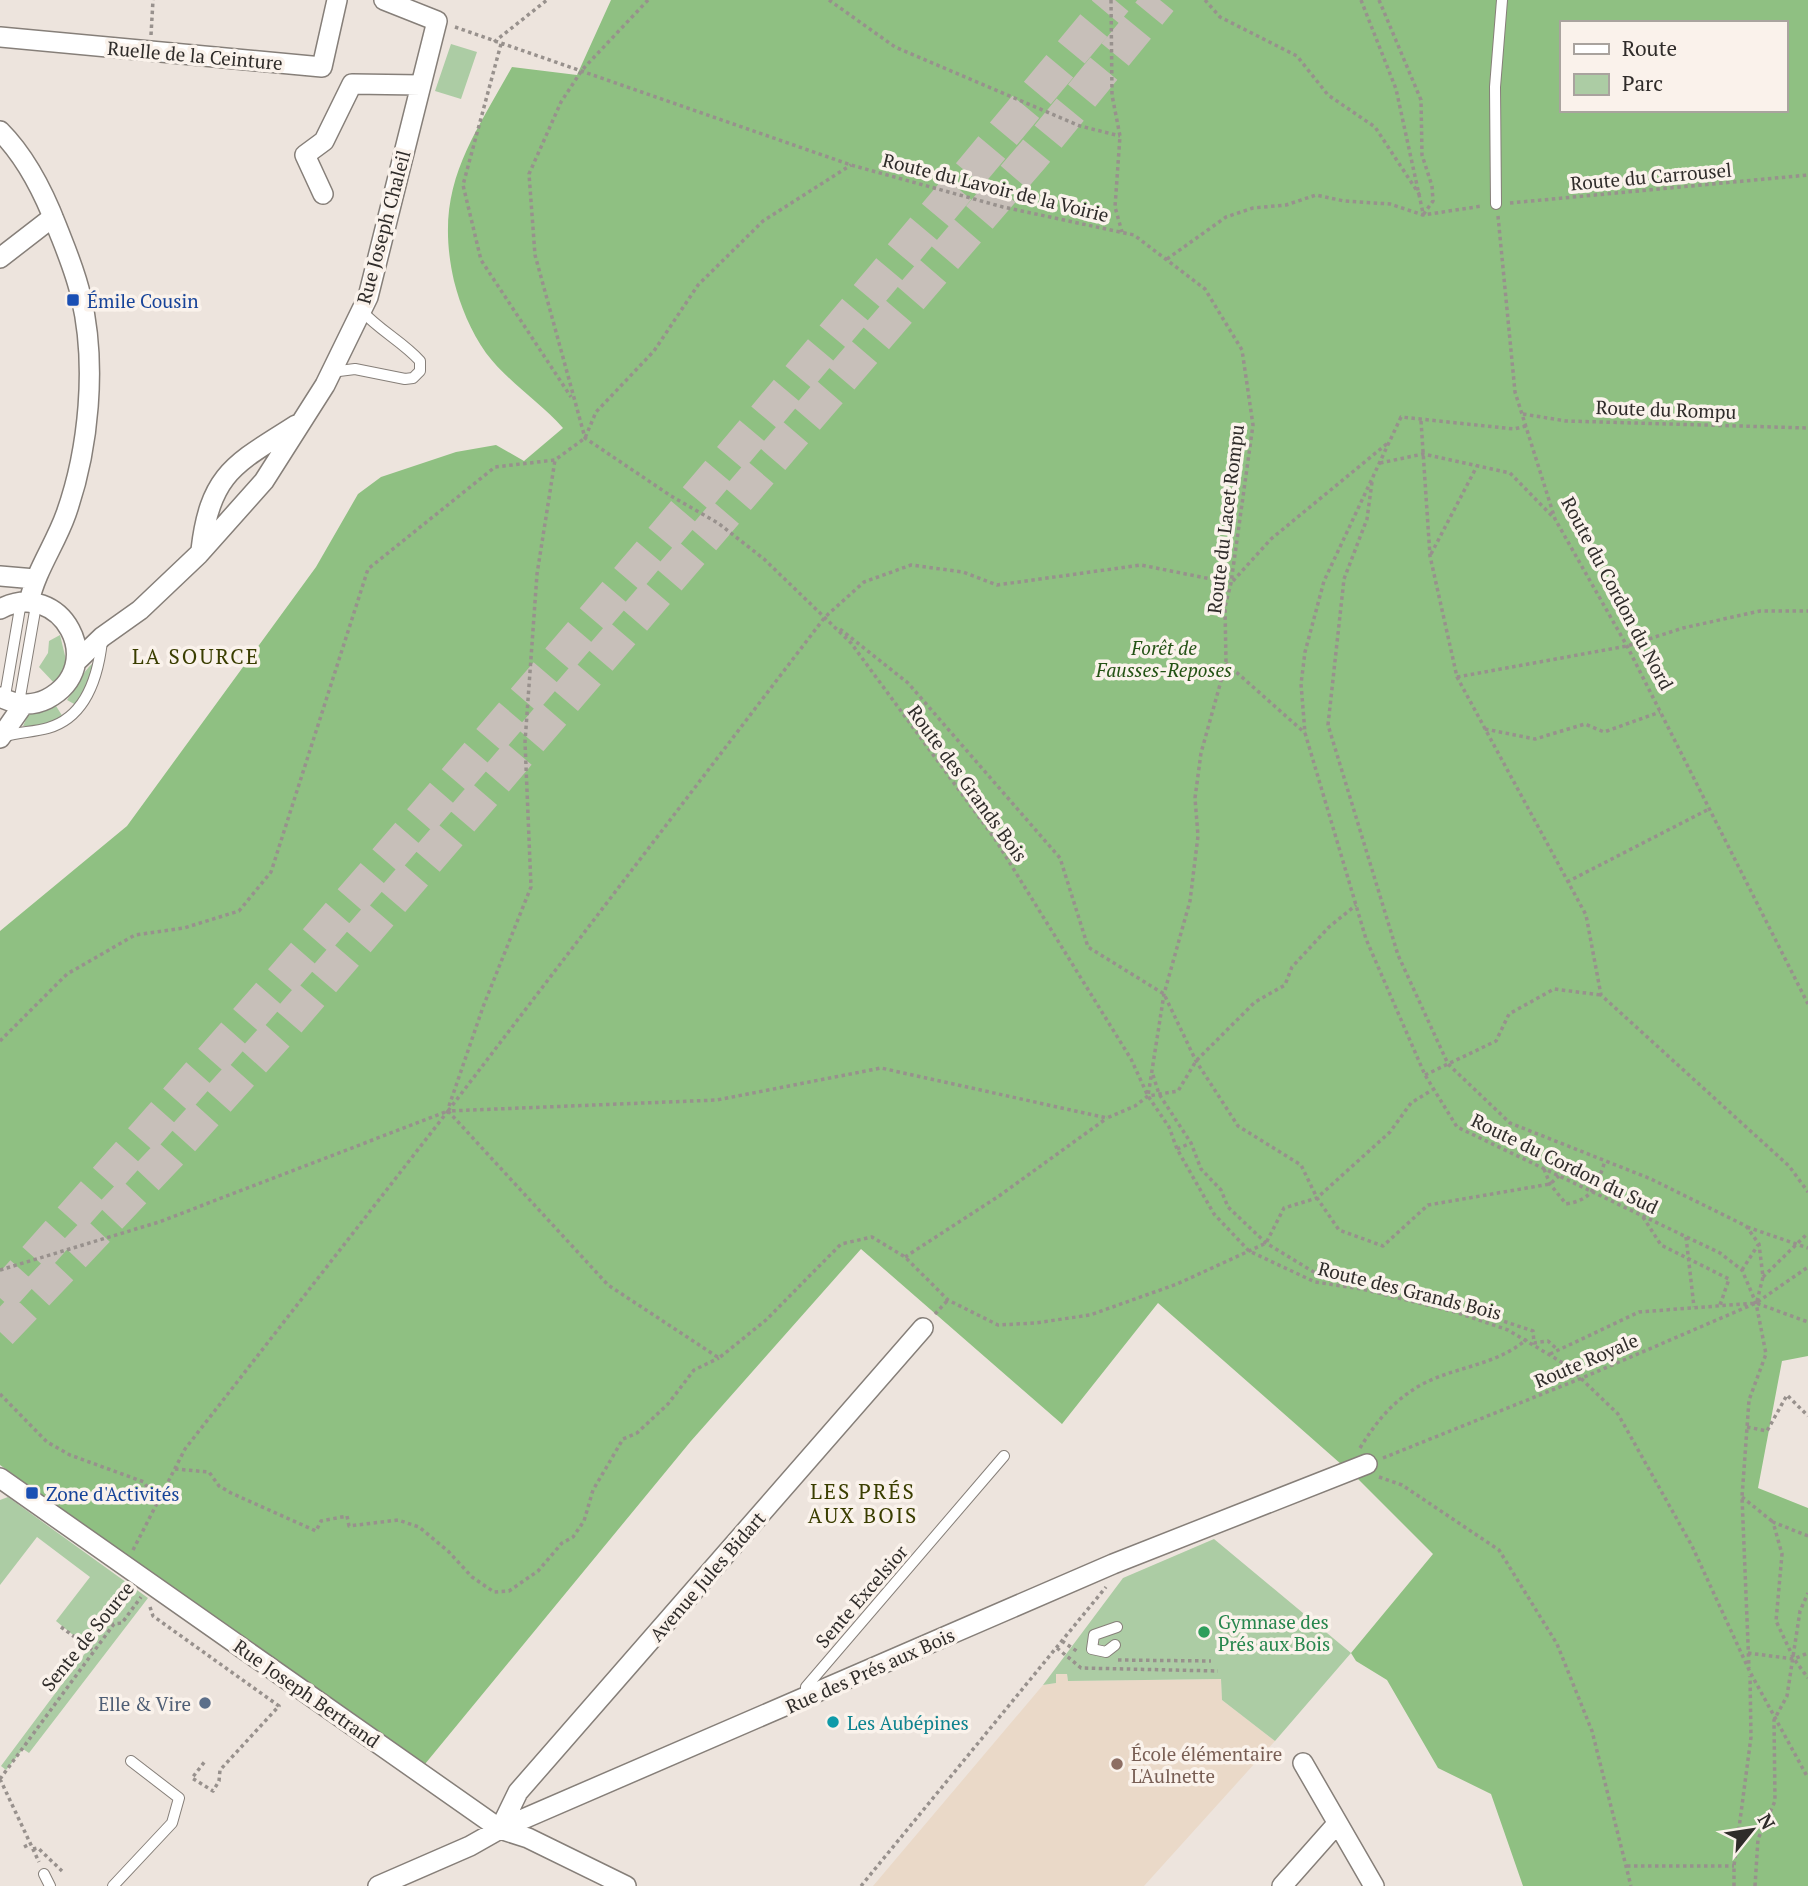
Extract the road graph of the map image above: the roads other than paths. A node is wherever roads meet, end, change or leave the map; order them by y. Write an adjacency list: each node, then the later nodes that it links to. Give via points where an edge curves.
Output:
1 (337, 0): 4 (street, Ruelle de la Ceinture, via 323,67)
2 (384, 0): 5 (street, Rue Joseph Chaleil, via 437,21)
3 (1502, 0): 8 (lane, via 1495,87)
4 (0, 37)
5 (421, 85): 7 (street, via 352,84 324,141 306,155); 11 (street, Rue Joseph Chaleil)
6 (0, 131): 9 (street, via 33,175)
7 (323, 194)
8 (1496, 204)
9 (53, 217): 10 (street); 16 (street, via 82,298 87,401 66,514)
10 (0, 258)
11 (361, 310): 12 (street, Rue Joseph Chaleil); 12 (lane, via 411,351 420,361 420,372 405,379 355,369)
12 (331, 372): 13 (street, Rue Joseph Chaleil)
13 (301, 422): 14 (street, Rue Joseph Chaleil, via 264,481); 14 (street, Rue Joseph Chaleil, via 237,462 223,479)
14 (201, 551): 20 (street, Rue Joseph Chaleil, via 140,610)
15 (0, 576): 16 (street)
16 (35, 579): 17 (street)
17 (29, 602): 18 (street); 19 (street, via 57,613); 22 (lane, via 20,608 6,691); 23 (lane, via 35,611 20,697)
18 (0, 609)
19 (73, 634): 20 (street); 21 (street)
20 (102, 637): 21 (street, Rue Joseph Chaleil); 24 (lane, via 90,689 74,713 45,729)
21 (76, 662): 23 (street, Rue Joseph Chaleil, via 63,688 38,703)
22 (0, 696): 23 (street)
23 (23, 705): 24 (street)
24 (0, 738)
25 (923, 1328): 35 (street, Avenue Jules Bidart, via 518,1792)
26 (1004, 1456): 31 (lane, Sente Excelsior, via 806,1687)
27 (1360, 1462): 31 (street, Rue des Prés aux Bois)
28 (1, 1480): 35 (street, Rue Joseph Bertrand)
29 (1116, 1627): 30 (lane, via 1094,1635 1092,1649 1106,1651)
30 (1115, 1645)
31 (806, 1699): 35 (street, Rue des Prés aux Bois)
32 (131, 1761): 38 (lane, via 179,1798 172,1823)
33 (1303, 1763): 34 (street)
34 (1336, 1825): 41 (street); 42 (street)
35 (500, 1829): 39 (street, Rue des Prés aux Bois); 40 (street, Rue Joseph Bertrand)
36 (44, 1874): 37 (lane)
37 (50, 1886)
38 (113, 1886)
39 (378, 1886)
40 (626, 1886)
41 (1282, 1886)
42 (1374, 1886)

